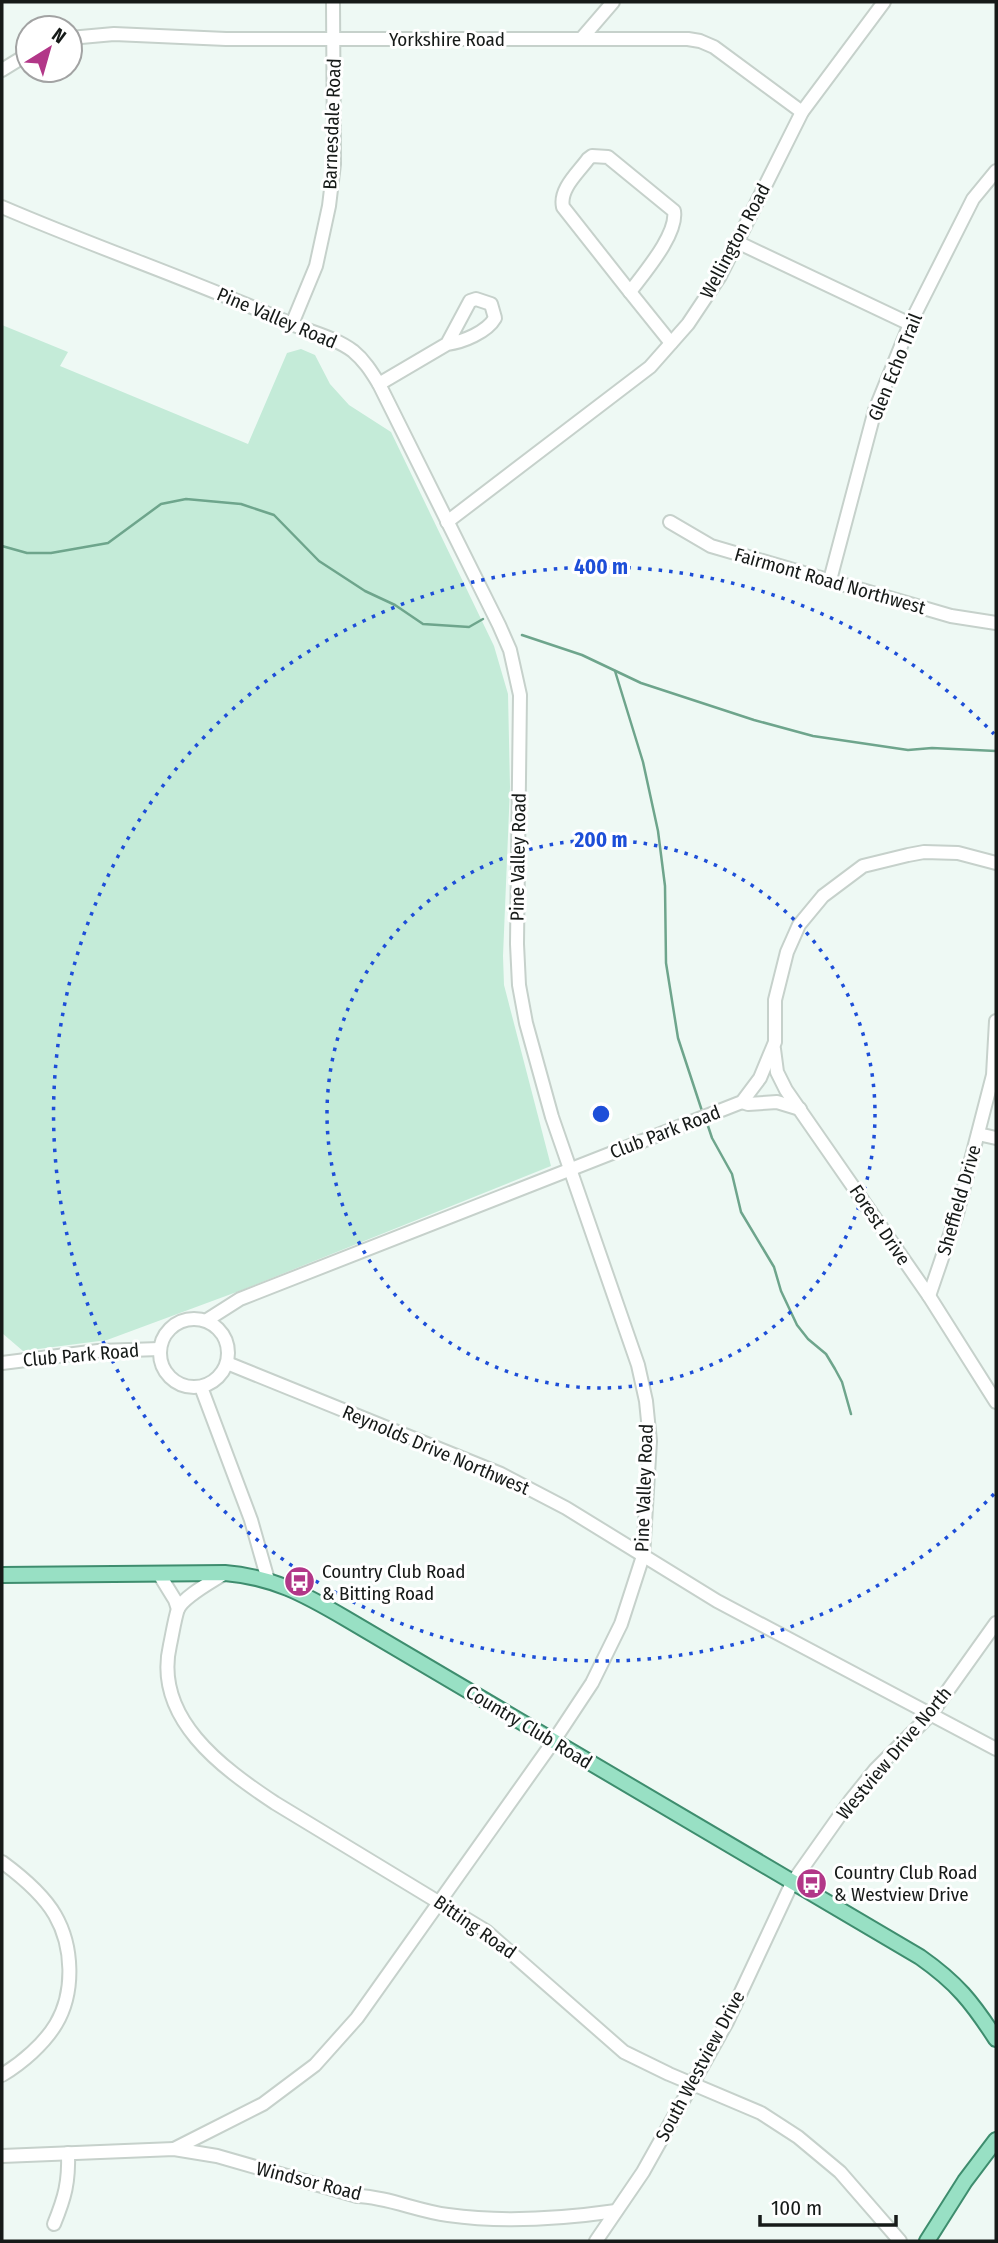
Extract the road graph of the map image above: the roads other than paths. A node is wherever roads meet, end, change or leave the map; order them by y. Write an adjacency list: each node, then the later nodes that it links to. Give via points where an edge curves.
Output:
1 (333, 2): 6 (street, Barnesdale Road)
2 (613, 2): 5 (street)
3 (884, 2): 7 (street, Wellington Road)
4 (84, 37): 6 (street, Yorkshire Road)
5 (582, 38): 6 (street, Yorkshire Road); 7 (street, Yorkshire Road, via 700,41)
6 (334, 39): 12 (street, Barnesdale Road, via 334,164 327,216 316,266)
7 (802, 112): 10 (street, Wellington Road)
8 (996, 171): 13 (street, Glen Echo Trail, via 974,200)
9 (2, 207): 12 (street, Pine Valley Road)
10 (737, 242): 13 (street); 14 (street, Wellington Road, via 720,276)
11 (630, 292): 11 (street, via 561,201 592,156 608,158 674,211 668,235); 14 (street)
12 (292, 324): 16 (street, Pine Valley Road, via 351,350)
13 (910, 324): 19 (street, Glen Echo Trail, via 875,410)
14 (671, 343): 17 (street, Wellington Road, via 650,367)
15 (447, 344): 16 (street)
16 (379, 384): 17 (street, Pine Valley Road)
17 (447, 522): 28 (street, Pine Valley Road, via 505,638 517,674 521,719 519,985)
18 (670, 522): 19 (street, Fairmont Road Northwest, via 711,546)
19 (830, 580): 20 (street, Fairmont Road Northwest, via 951,616)
20 (996, 623)
21 (996, 863): 23 (street, Club Park Road, via 958,853 924,852 863,866 839,882 799,925 787,951 775,1000)
22 (996, 1021): 26 (street, Sheffield Drive, via 993,1075)
23 (774, 1046): 24 (street, Club Park Road, via 760,1079); 25 (street, Forest Drive, via 782,1083)
24 (743, 1102): 25 (street, via 777,1102); 28 (street, Club Park Road)
25 (801, 1110): 29 (street, Forest Drive)
26 (978, 1134): 27 (street); 29 (street, Sheffield Drive)
27 (996, 1138)
28 (568, 1168): 30 (street, Club Park Road, via 240,1299); 36 (street, Pine Valley Road, via 638,1365 646,1401 650,1441)
29 (929, 1296): 35 (street, Forest Drive)
30 (206, 1320): 31 (street, via 195,1318 173,1325); 33 (street, via 228,1343)
31 (160, 1349): 32 (street, Club Park Road, via 98,1350); 34 (street, via 162,1367 169,1376 189,1387)
32 (2, 1363)
33 (227, 1363): 34 (street, via 217,1379); 36 (street, Reynolds Drive Northwest, via 501,1474 566,1507)
34 (201, 1387): 40 (street, via 251,1520)
35 (996, 1402)
36 (643, 1556): 43 (street, Reynolds Drive Northwest, via 739,1614); 44 (street, Pine Valley Road, via 607,1655)
37 (225, 1573): 38 (main road, Country Club Road); 40 (main road, Country Club Road); 41 (street)
38 (159, 1574): 39 (main road, Country Club Road); 41 (street)
39 (2, 1575)
40 (268, 1580): 44 (main road, Country Club Road, via 304,1594)
41 (178, 1609): 48 (street, Bitting Road, via 166,1661 169,1690 187,1727 206,1750 275,1803)
42 (996, 1623): 43 (street, Westview Drive North)
43 (931, 1714): 45 (street, Reynolds Drive Northwest); 47 (street, Westview Drive North, via 875,1770)
44 (553, 1742): 47 (main road, Country Club Road); 48 (street, Pine Valley Road)
45 (996, 1749)
46 (2, 1862): 50 (street, via 40,1895 55,1915 70,1971 63,2009 52,2031)
47 (792, 1883): 49 (main road, Country Club Road, via 940,1971 967,1997); 51 (street, South Westview Drive, via 727,2022)
48 (440, 1902): 51 (street, Bitting Road, via 486,1931 624,2052); 53 (street, Pine Valley Road, via 357,2018 315,2065 263,2104)
49 (996, 2039)
50 (2, 2075)
51 (693, 2082): 56 (street, South Westview Drive); 59 (street, Bitting Road, via 761,2113 798,2137 840,2172)
52 (996, 2140): 60 (main road)
53 (174, 2149): 54 (street, Windsor Road); 56 (street, Windsor Road, via 446,2215 514,2221)
54 (68, 2153): 55 (street, Windsor Road); 57 (street, via 67,2188)
55 (2, 2156)
56 (616, 2211): 58 (street, South Westview Drive)
57 (54, 2224)
58 (596, 2241)
59 (900, 2241)
60 (927, 2241)

